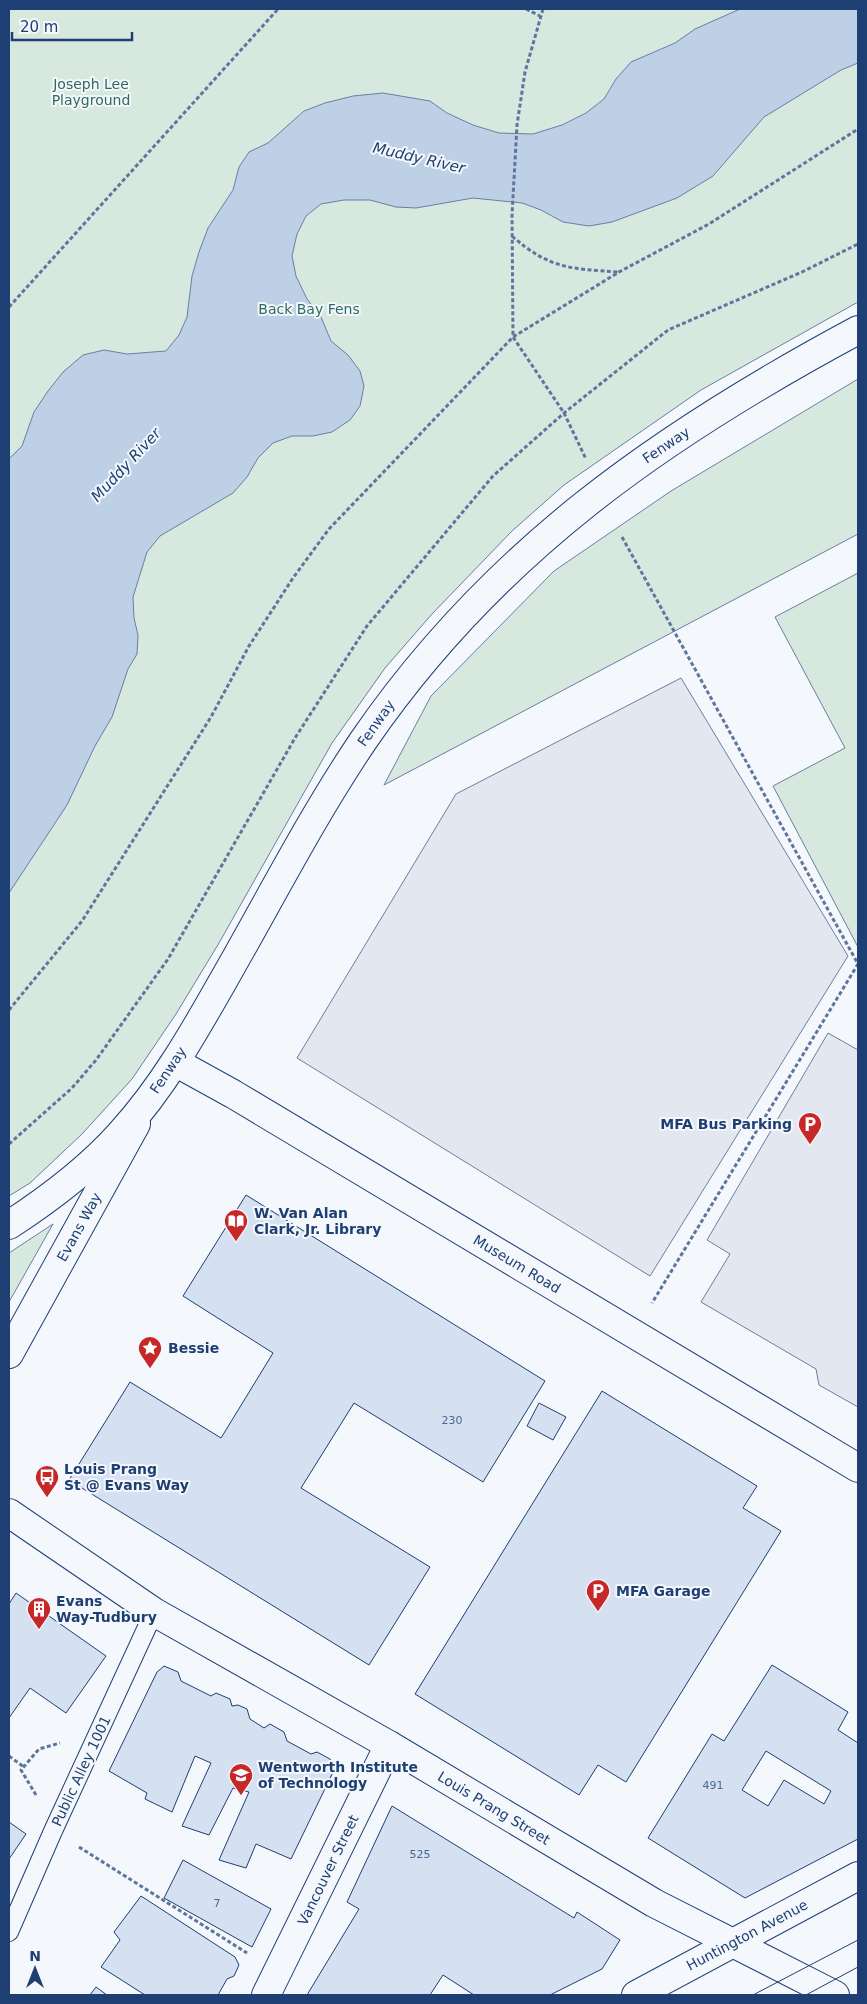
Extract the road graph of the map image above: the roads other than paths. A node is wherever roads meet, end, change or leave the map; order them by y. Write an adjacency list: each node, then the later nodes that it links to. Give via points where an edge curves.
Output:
1 (858, 330): 2 (main road, Fenway, via 719,410 634,466 553,529 474,603 405,683 345,769)
2 (175, 1062): 3 (main road, Fenway); 6 (main road, Museum Road)
3 (149, 1098): 4 (main road, Fenway, via 119,1135 87,1166); 5 (main road, Evans Way)
4 (9, 1225)
5 (9, 1354)
6 (858, 1468)
7 (9, 1513): 8 (main road, Louis Prang Street)
8 (154, 1612): 9 (main road, Louis Prang Street); 11 (lane, Public Alley 1001, via 52,1831)
9 (389, 1745): 12 (main road, Louis Prang Street, via 654,1903); 13 (main road, Vancouver Street)
10 (858, 1876): 12 (main road, Huntington Avenue)
11 (9, 1932)
12 (731, 1942): 14 (main road, Huntington Avenue); 15 (main road, Louis Prang Street)
13 (266, 1995)
14 (636, 1995)
15 (835, 1995)

